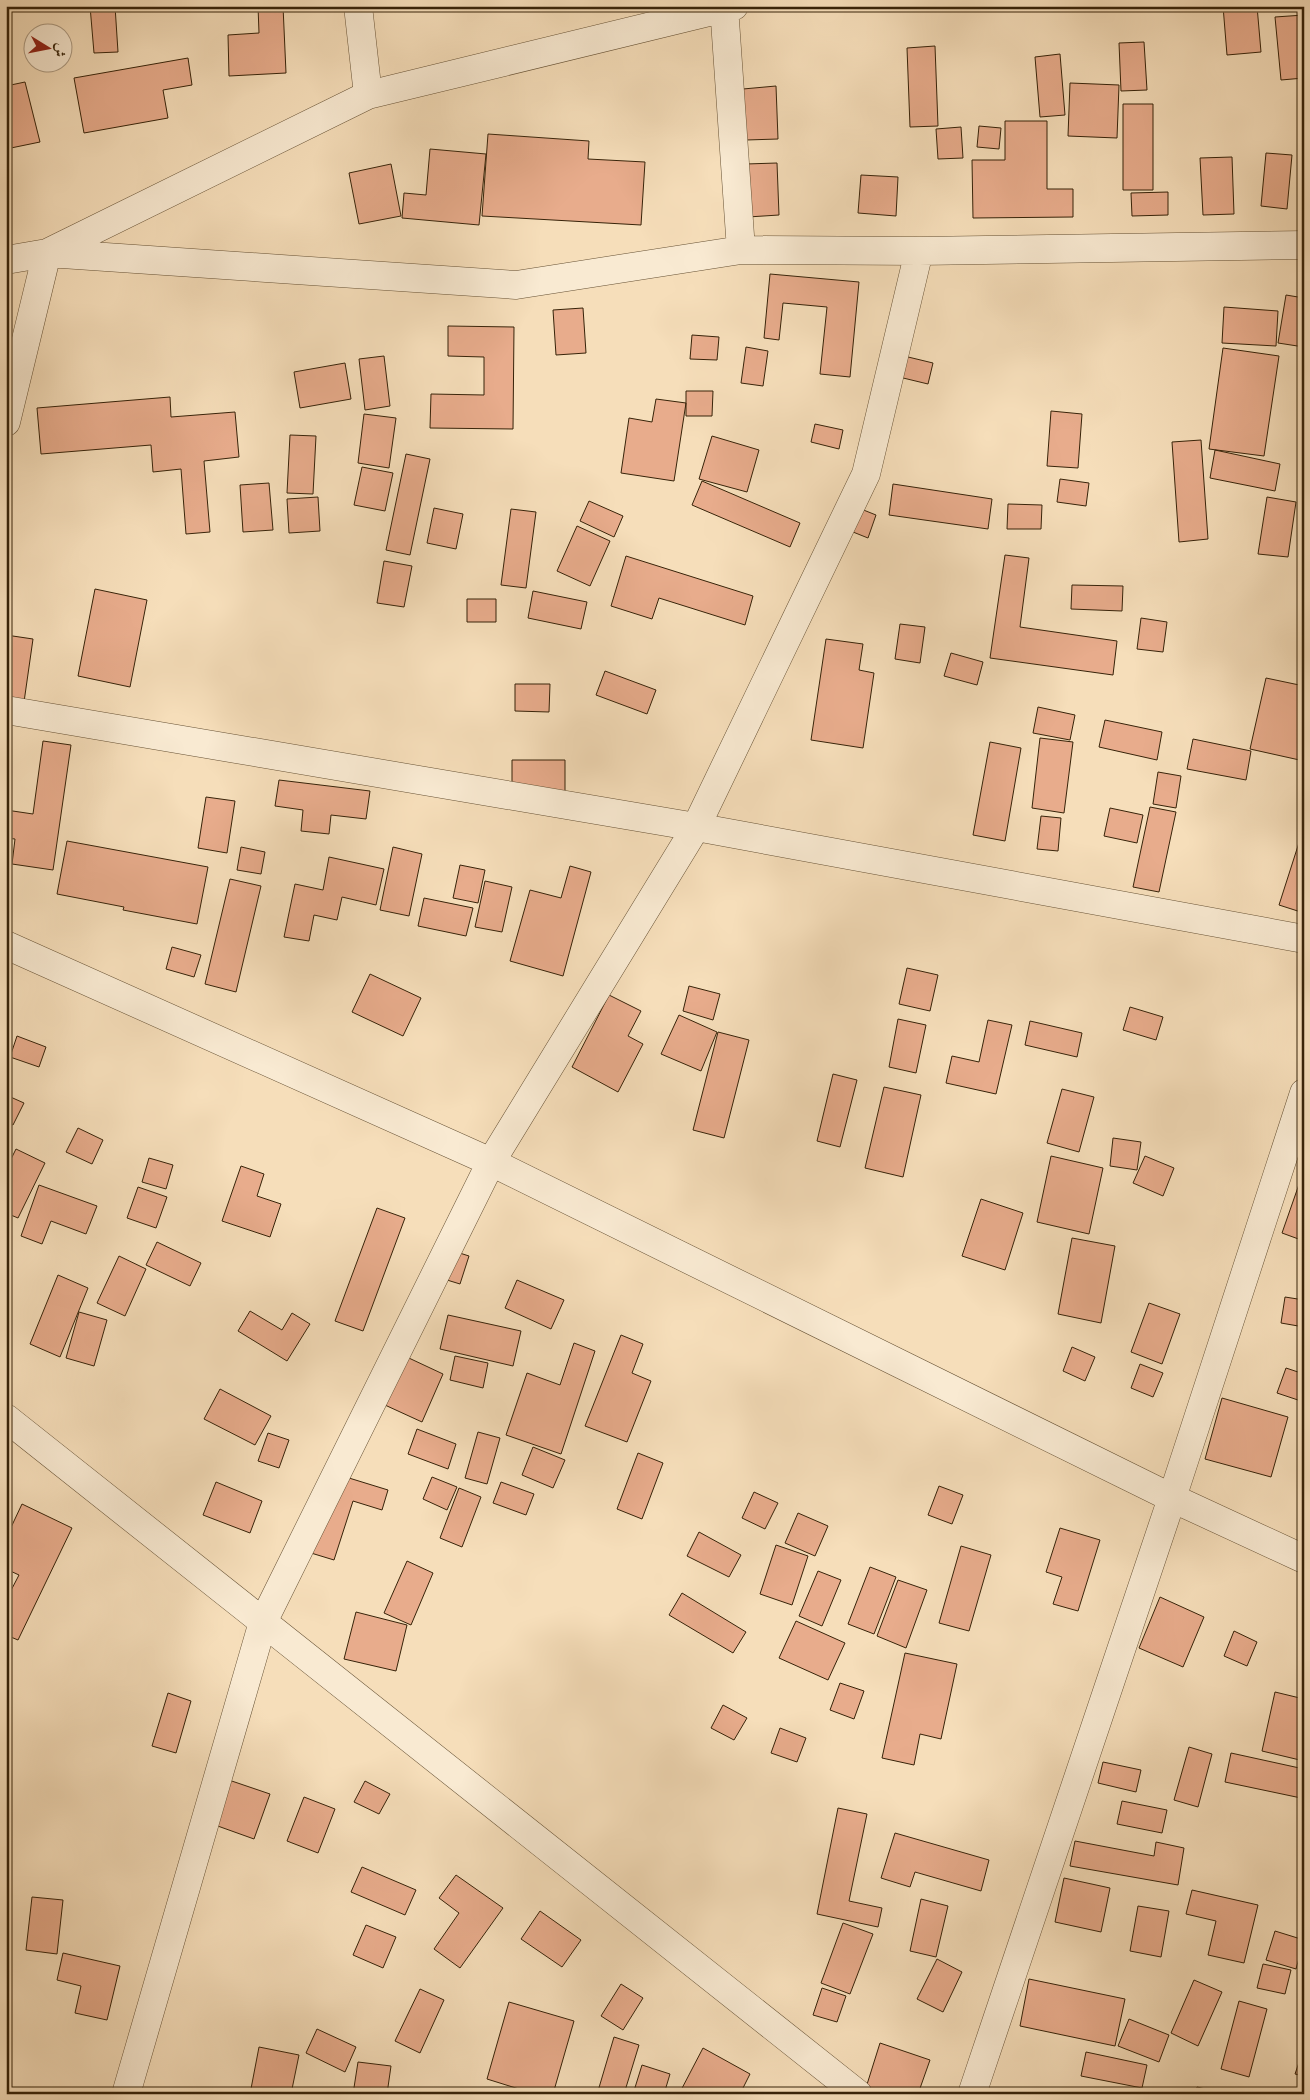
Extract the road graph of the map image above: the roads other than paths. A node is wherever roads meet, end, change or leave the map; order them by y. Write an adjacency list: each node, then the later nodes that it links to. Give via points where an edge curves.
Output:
1 (358, 6): 3 (street)
2 (728, 7): 3 (street); 5 (street)
3 (368, 95): 7 (street)
4 (1304, 245): 6 (street)
5 (742, 250): 6 (street); 7 (street, via 516,285)
6 (920, 251): 11 (street, via 866,474)
7 (47, 253): 8 (street); 9 (street)
8 (6, 260)
9 (6, 422)
10 (6, 710): 11 (street)
11 (696, 827): 12 (street); 15 (street)
12 (1304, 939)
13 (6, 945): 15 (street)
14 (1304, 1093): 17 (street)
15 (491, 1162): 17 (street); 19 (street)
16 (6, 1418): 19 (street)
17 (1172, 1498): 18 (street); 22 (street)
18 (1304, 1559)
19 (263, 1622): 20 (street); 21 (street)
20 (126, 2094)
21 (858, 2094)
22 (972, 2094)

